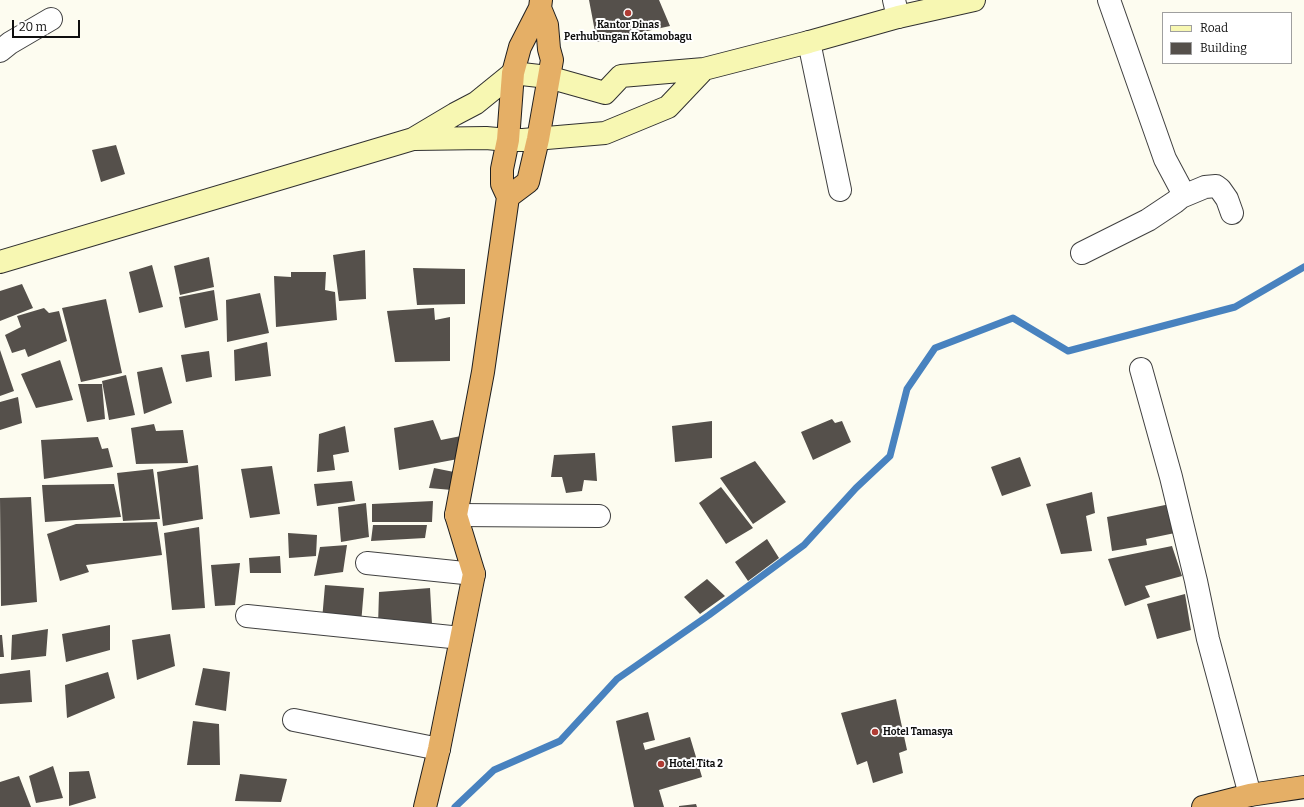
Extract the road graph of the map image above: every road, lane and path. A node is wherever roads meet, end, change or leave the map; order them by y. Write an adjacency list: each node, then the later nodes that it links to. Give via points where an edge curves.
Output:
1 (974, 0): 4 (street)
2 (1109, 0): 16 (street, via 1165,159 1181,189)
3 (541, 4): 9 (highway, via 520,47); 10 (highway, via 552,60)
4 (896, 8): 6 (street)
5 (51, 19): 7 (street)
6 (809, 42): 8 (street); 14 (street)
7 (0, 51)
8 (704, 69): 10 (street, via 621,76 605,93); 12 (street, via 668,107 605,132)
9 (513, 73): 10 (street); 11 (street, via 476,103); 13 (highway)
10 (548, 76): 12 (highway)
11 (412, 139): 13 (street); 19 (street)
12 (538, 139): 13 (street); 15 (highway, via 528,182)
13 (508, 140): 15 (highway, via 502,184)
14 (840, 190)
15 (508, 197): 21 (highway, via 483,372)
16 (1181, 197): 17 (street, via 1205,187 1216,186 1227,199); 18 (street, via 1148,220)
17 (1232, 213)
18 (1082, 253)
19 (0, 262)
20 (1141, 369): 30 (street, via 1171,477 1208,639)
21 (456, 515): 22 (street); 24 (highway)
22 (599, 516)
23 (367, 563): 24 (street)
24 (474, 574): 26 (highway)
25 (247, 616): 26 (street)
26 (461, 638): 28 (highway)
27 (294, 720): 28 (street)
28 (439, 749): 31 (highway)
29 (1304, 787): 30 (highway)
30 (1250, 795): 32 (highway)
31 (427, 800)
32 (1203, 807)

